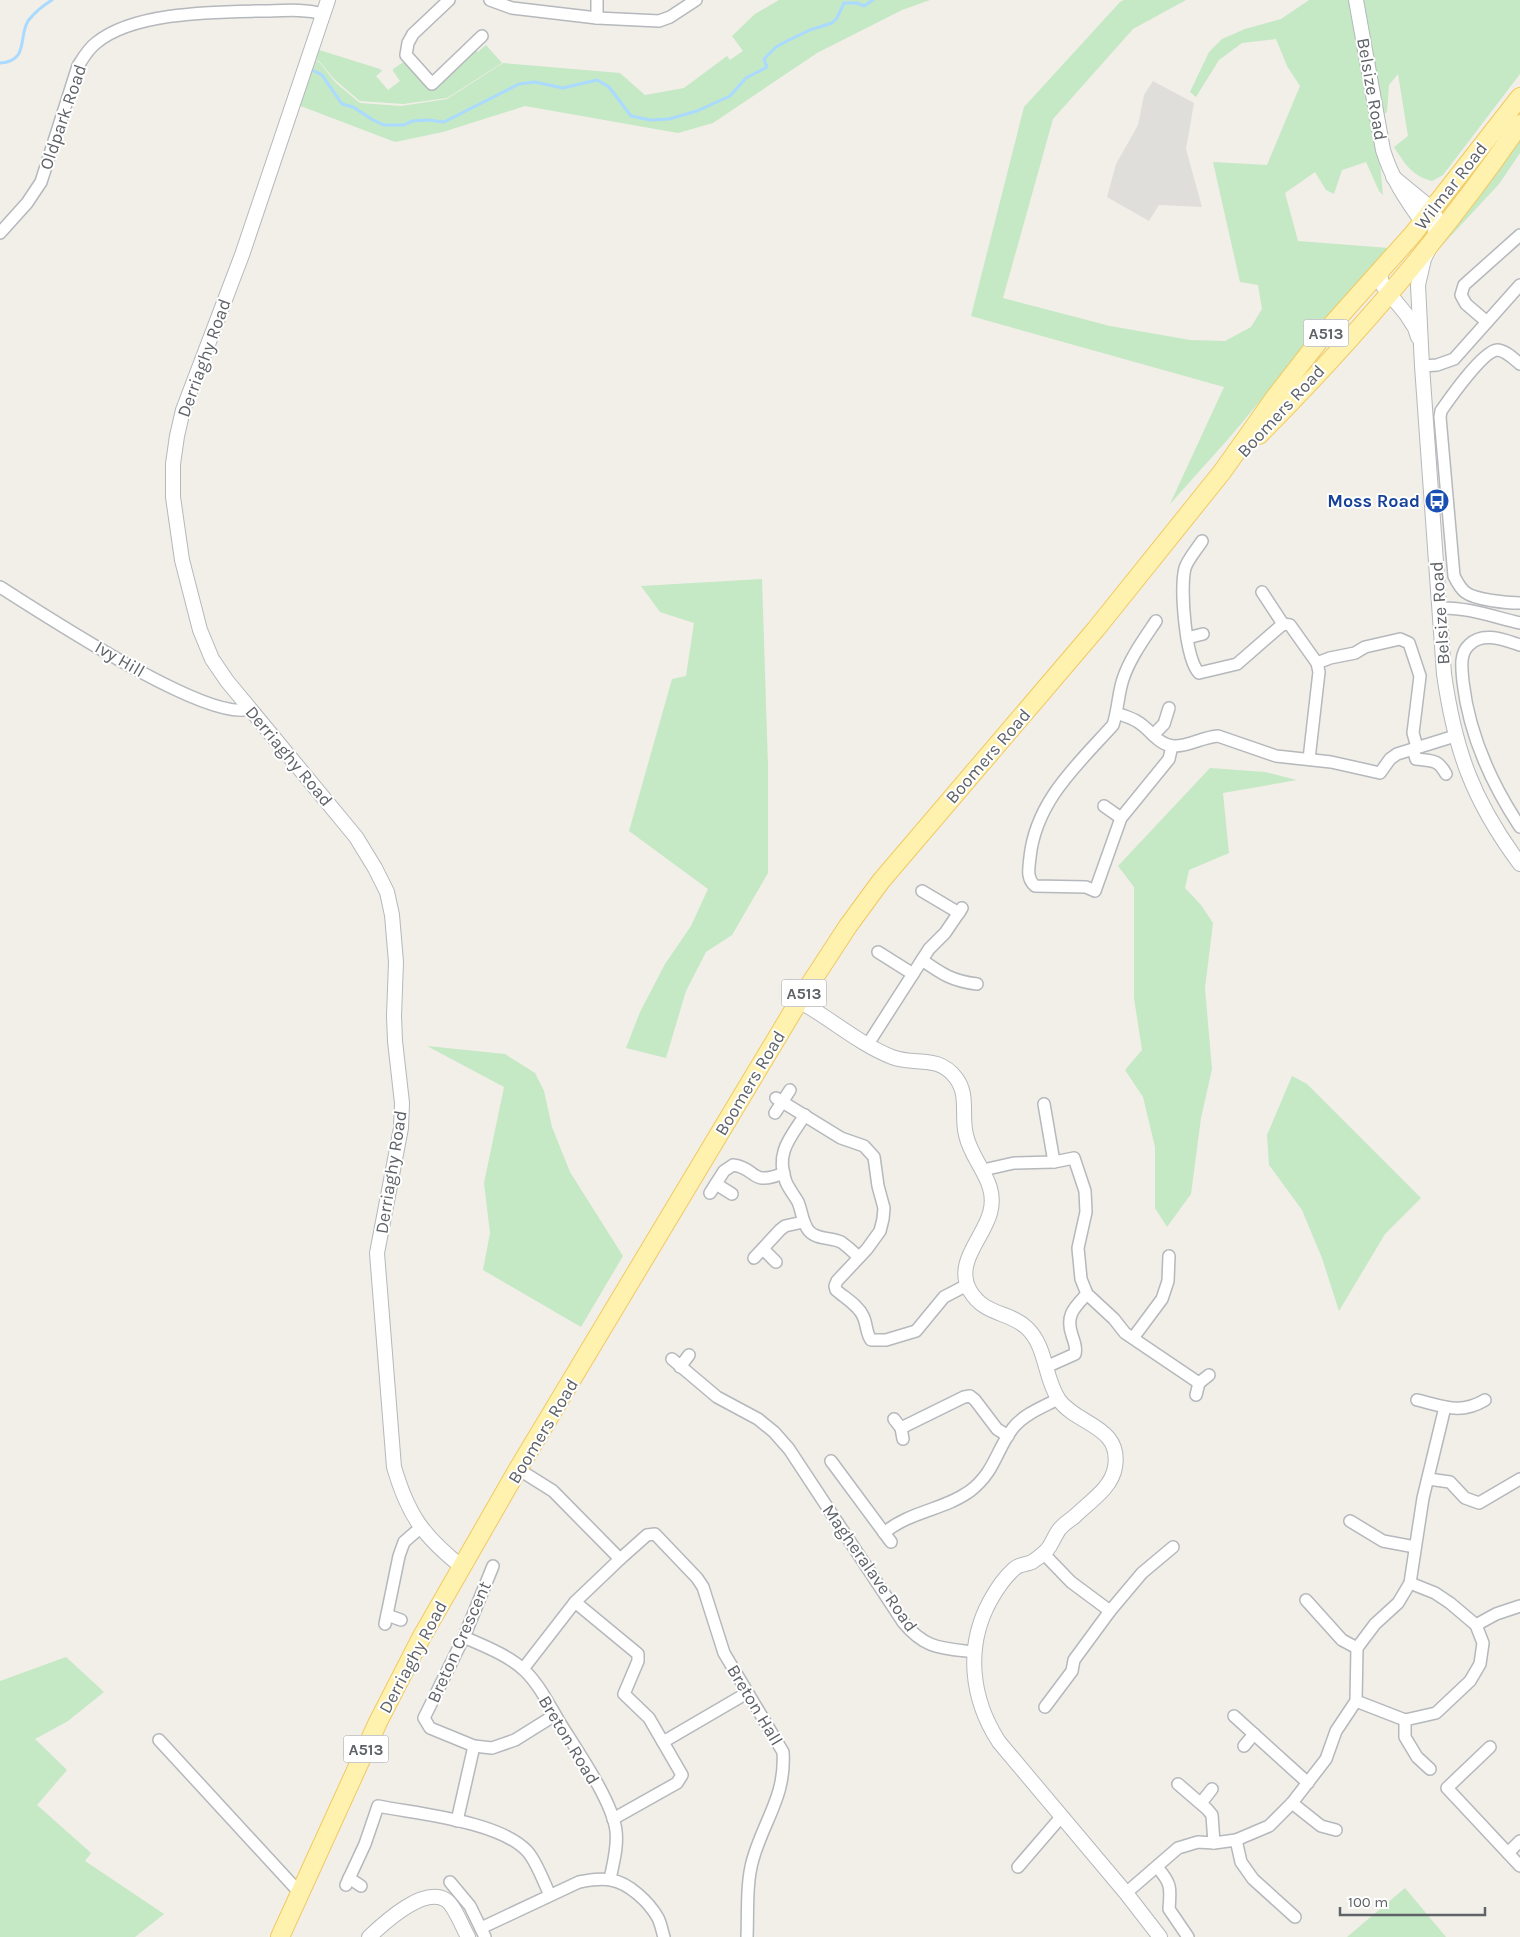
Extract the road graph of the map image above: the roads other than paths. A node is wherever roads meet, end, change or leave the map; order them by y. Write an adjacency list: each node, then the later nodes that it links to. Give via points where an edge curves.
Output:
1 (328, 0): 7 (street, Derriaghy Road)
2 (449, 0): 9 (street, via 413,34 408,43 406,55 432,84)
3 (490, 0): 8 (street, via 512,8)
4 (597, 0): 8 (street)
5 (696, 0): 8 (street, via 660,21)
6 (1356, 0): 13 (street, Belsize Road, via 1383,150 1398,189)
7 (323, 14): 14 (street, Oldpark Road, via 233,11 174,15 127,26 97,42 78,66 40,182 27,203); 37 (street, Derriaghy Road, via 242,255 183,410 174,464 176,525 200,630 212,659)
8 (597, 18)
9 (482, 36)
10 (1520, 97): 13 (main road, Wilmar Road / A513)
11 (1520, 117): 13 (main road, A513, via 1459,189)
12 (1520, 124): 16 (main road, Wilmar Road / A513)
13 (1430, 217): 16 (street, Belsize Road); 17 (main road, Wilmar Road / A513)
14 (0, 233)
15 (1520, 235): 20 (street, via 1464,285 1461,295 1466,304)
16 (1434, 239): 17 (main road, Wilmar Road / A513); 19 (street, Belsize Road, via 1420,274)
17 (1387, 283): 19 (street, via 1413,293); 21 (street, Belsize Road, via 1415,328); 24 (main road, Boomers Road / A513, via 1290,403); 24 (main road, Boomers Road / A513, via 1330,328)
18 (1520, 285): 20 (street)
19 (1419, 304): 21 (street, Belsize Road)
20 (1487, 322): 23 (street, via 1454,359)
21 (1421, 345): 23 (street, Belsize Road)
22 (1520, 364): 28 (street, via 1498,350 1488,353 1469,373 1440,417 1454,576 1466,594)
23 (1422, 366): 29 (street, Belsize Road)
24 (1222, 472): 55 (main road, Boomers Road / A513, via 1090,636 881,881)
25 (1202, 541): 34 (street, via 1186,567 1183,615)
26 (0, 587): 37 (street, Ivy Hill, via 136,670 186,694 231,710)
27 (1262, 592): 31 (street)
28 (1520, 603)
29 (1440, 608): 32 (street, via 1476,612); 41 (street, Belsize Road, via 1444,674)
30 (1156, 621): 39 (street, via 1129,665)
31 (1283, 624): 34 (street, via 1237,664 1199,673); 36 (street, via 1290,625)
32 (1520, 624)
33 (1203, 634): 34 (street)
34 (1187, 638)
35 (1520, 645): 48 (street, via 1498,638 1479,639 1463,654 1462,666 1471,728 1488,770)
36 (1317, 663): 43 (street, via 1400,639 1409,643 1420,676 1413,733); 44 (street, via 1319,672)
37 (249, 708): 89 (street, Derriaghy Road, via 356,837 386,892 392,916 401,1128 377,1253 394,1467 402,1494)
38 (1169, 708): 40 (street, via 1164,724)
39 (1117, 713): 40 (street, via 1137,721); 47 (street, via 1112,725 1061,782 1044,808 1032,838 1028,876 1031,882 1035,886 1095,890)
40 (1153, 735): 42 (street)
41 (1455, 736): 43 (street); 49 (street, Belsize Road, via 1474,788 1503,841)
42 (1172, 746): 44 (street, via 1218,736 1276,756); 47 (street, via 1169,759)
43 (1415, 748): 44 (street, via 1390,758 1380,773); 45 (street, via 1416,759 1435,761)
44 (1309, 759)
45 (1446, 774)
46 (1104, 806): 47 (street)
47 (1122, 818)
48 (1520, 827)
49 (1520, 864)
50 (922, 891): 52 (street, via 932,903 960,911)
51 (878, 952): 53 (street)
52 (922, 960): 53 (street); 54 (street, via 959,982)
53 (913, 974): 56 (street)
54 (977, 984)
55 (799, 1001): 56 (street); 85 (main road, Boomers Road / A513)
56 (868, 1044): 63 (street, via 898,1059 938,1064 953,1074 964,1096 966,1137)
57 (790, 1090): 58 (street)
58 (779, 1100): 60 (street); 61 (street)
59 (1044, 1104): 62 (street)
60 (775, 1113)
61 (805, 1115): 64 (street, via 784,1147 781,1165); 69 (street, via 841,1138 864,1146 874,1157 884,1208 883,1219 880,1232)
62 (1054, 1162): 63 (street, via 1014,1163); 73 (street, via 1074,1158 1085,1191 1086,1212 1078,1248 1081,1279)
63 (983, 1170): 72 (street, via 992,1202 988,1221 968,1257)
64 (784, 1173): 65 (street, via 761,1179 733,1165 724,1171 713,1188); 66 (street)
65 (732, 1194)
66 (803, 1222): 67 (street, via 785,1226); 69 (street, via 809,1232 842,1243)
67 (762, 1249): 70 (street); 71 (street)
68 (1169, 1256): 74 (street, via 1168,1280 1162,1299)
69 (859, 1257): 72 (street, via 835,1286 858,1308 869,1337 874,1341 906,1336 916,1331 944,1297)
70 (754, 1258)
71 (776, 1262)
72 (967, 1285): 76 (street, via 989,1310 1026,1327 1037,1342)
73 (1087, 1294): 74 (street); 76 (street, via 1071,1311 1070,1332 1075,1354)
74 (1133, 1338): 77 (street, via 1198,1389)
75 (689, 1355): 105 (street, Magheralave Road, via 676,1363 717,1397 758,1420 781,1439 915,1636 931,1645)
76 (1046, 1367): 78 (street)
77 (1209, 1375)
78 (1058, 1399): 83 (street, via 1025,1416); 92 (street, via 1109,1439 1116,1453 1115,1470 1107,1486 1057,1532)
79 (1417, 1400): 81 (street)
80 (1485, 1400): 81 (street, via 1464,1409)
81 (1445, 1407): 86 (street)
82 (899, 1428): 83 (street, via 970,1396 997,1429)
83 (1008, 1436): 84 (street, via 984,1479 969,1492 906,1518 887,1538)
84 (831, 1462)
85 (518, 1470): 93 (street, via 553,1491); 94 (main road, Boomers Road / A513)
86 (1428, 1479): 87 (street, via 1450,1482 1465,1498 1479,1503); 91 (street)
87 (1520, 1479)
88 (1350, 1521): 91 (street, via 1374,1530 1383,1540)
89 (420, 1528): 94 (street, Derriaghy Road); 101 (street, via 404,1542 386,1620)
90 (1173, 1547): 100 (street, via 1142,1573)
91 (1415, 1547): 96 (street)
92 (1043, 1553): 100 (street, via 1071,1582); 105 (street, via 1032,1562 1015,1568 1000,1585 983,1616)
93 (620, 1559): 97 (street, Breton Hall); 107 (street, Breton Hall, via 647,1535 655,1534 697,1578 703,1587 724,1653)
94 (462, 1567): 139 (main road, Derriaghy Road / A513, via 378,1722)
95 (496, 1570): 103 (street, Breton Crescent)
96 (1410, 1583): 102 (street, via 1436,1593); 104 (street, via 1398,1603 1375,1624)
97 (575, 1602): 106 (street, Breton Hall); 115 (street, via 638,1654 624,1694 649,1718)
98 (1520, 1606): 102 (street, via 1496,1614)
99 (1309, 1608): 104 (street, via 1342,1640)
100 (1110, 1611): 109 (street)
101 (401, 1620)
102 (1476, 1626): 112 (street, via 1482,1650 1480,1664 1470,1681 1436,1714)
103 (464, 1637): 106 (street, Breton Road); 116 (street, Breton Crescent, via 424,1718 430,1728)
104 (1358, 1648): 108 (street)
105 (974, 1652): 125 (street, via 979,1701 992,1730 1006,1752)
106 (523, 1668): 110 (street, Breton Road)
107 (747, 1694): 115 (street); 148 (street, Breton Hall, via 783,1752 784,1770 779,1794 753,1859)
108 (1356, 1701): 112 (street); 121 (street, via 1336,1731 1326,1759)
109 (1045, 1707)
110 (555, 1715): 116 (street, Breton Crescent, via 506,1744 492,1748); 126 (street, Breton Road, via 588,1768)
111 (1234, 1716): 113 (street)
112 (1405, 1720): 119 (street, via 1405,1737 1417,1757)
113 (1254, 1734): 117 (street); 121 (street)
114 (159, 1740): 139 (street)
115 (663, 1742): 126 (street, via 682,1775 677,1782)
116 (474, 1746): 127 (street)
117 (1244, 1746)
118 (1490, 1747): 132 (street, via 1447,1788)
119 (1430, 1769)
120 (1178, 1784): 123 (street)
121 (1308, 1784): 124 (street)
122 (1212, 1789): 123 (street)
123 (1200, 1803): 131 (street, via 1212,1815)
124 (1292, 1803): 128 (street, via 1321,1826); 129 (street, via 1269,1826)
125 (1061, 1817): 134 (street); 140 (street)
126 (613, 1819): 136 (street, Breton Road, via 616,1844)
127 (457, 1821): 138 (street, via 378,1806 365,1844 347,1881); 141 (street, via 512,1838 527,1851)
128 (1336, 1830)
129 (1236, 1840): 131 (street); 142 (street, via 1241,1862 1252,1879)
130 (1520, 1841): 132 (street)
131 (1214, 1843): 135 (street, via 1198,1842 1178,1848)
132 (1508, 1853): 133 (street)
133 (1520, 1866)
134 (1018, 1867)
135 (1157, 1867): 140 (street); 150 (street, via 1171,1888 1169,1909)
136 (610, 1880): 141 (street, via 579,1882); 147 (street, via 631,1889 650,1907 659,1919)
137 (450, 1882): 143 (street, via 470,1906)
138 (360, 1886)
139 (299, 1892): 144 (main road, Derriaghy Road / A513)
140 (1126, 1894): 149 (street)
141 (550, 1895): 143 (street)
142 (1295, 1917)
143 (483, 1932)
144 (280, 1937)
145 (369, 1937): 146 (street, via 396,1912 426,1899 440,1898 450,1903)
146 (468, 1937)
147 (664, 1937)
148 (747, 1937)
149 (1160, 1937)
150 (1188, 1937)

